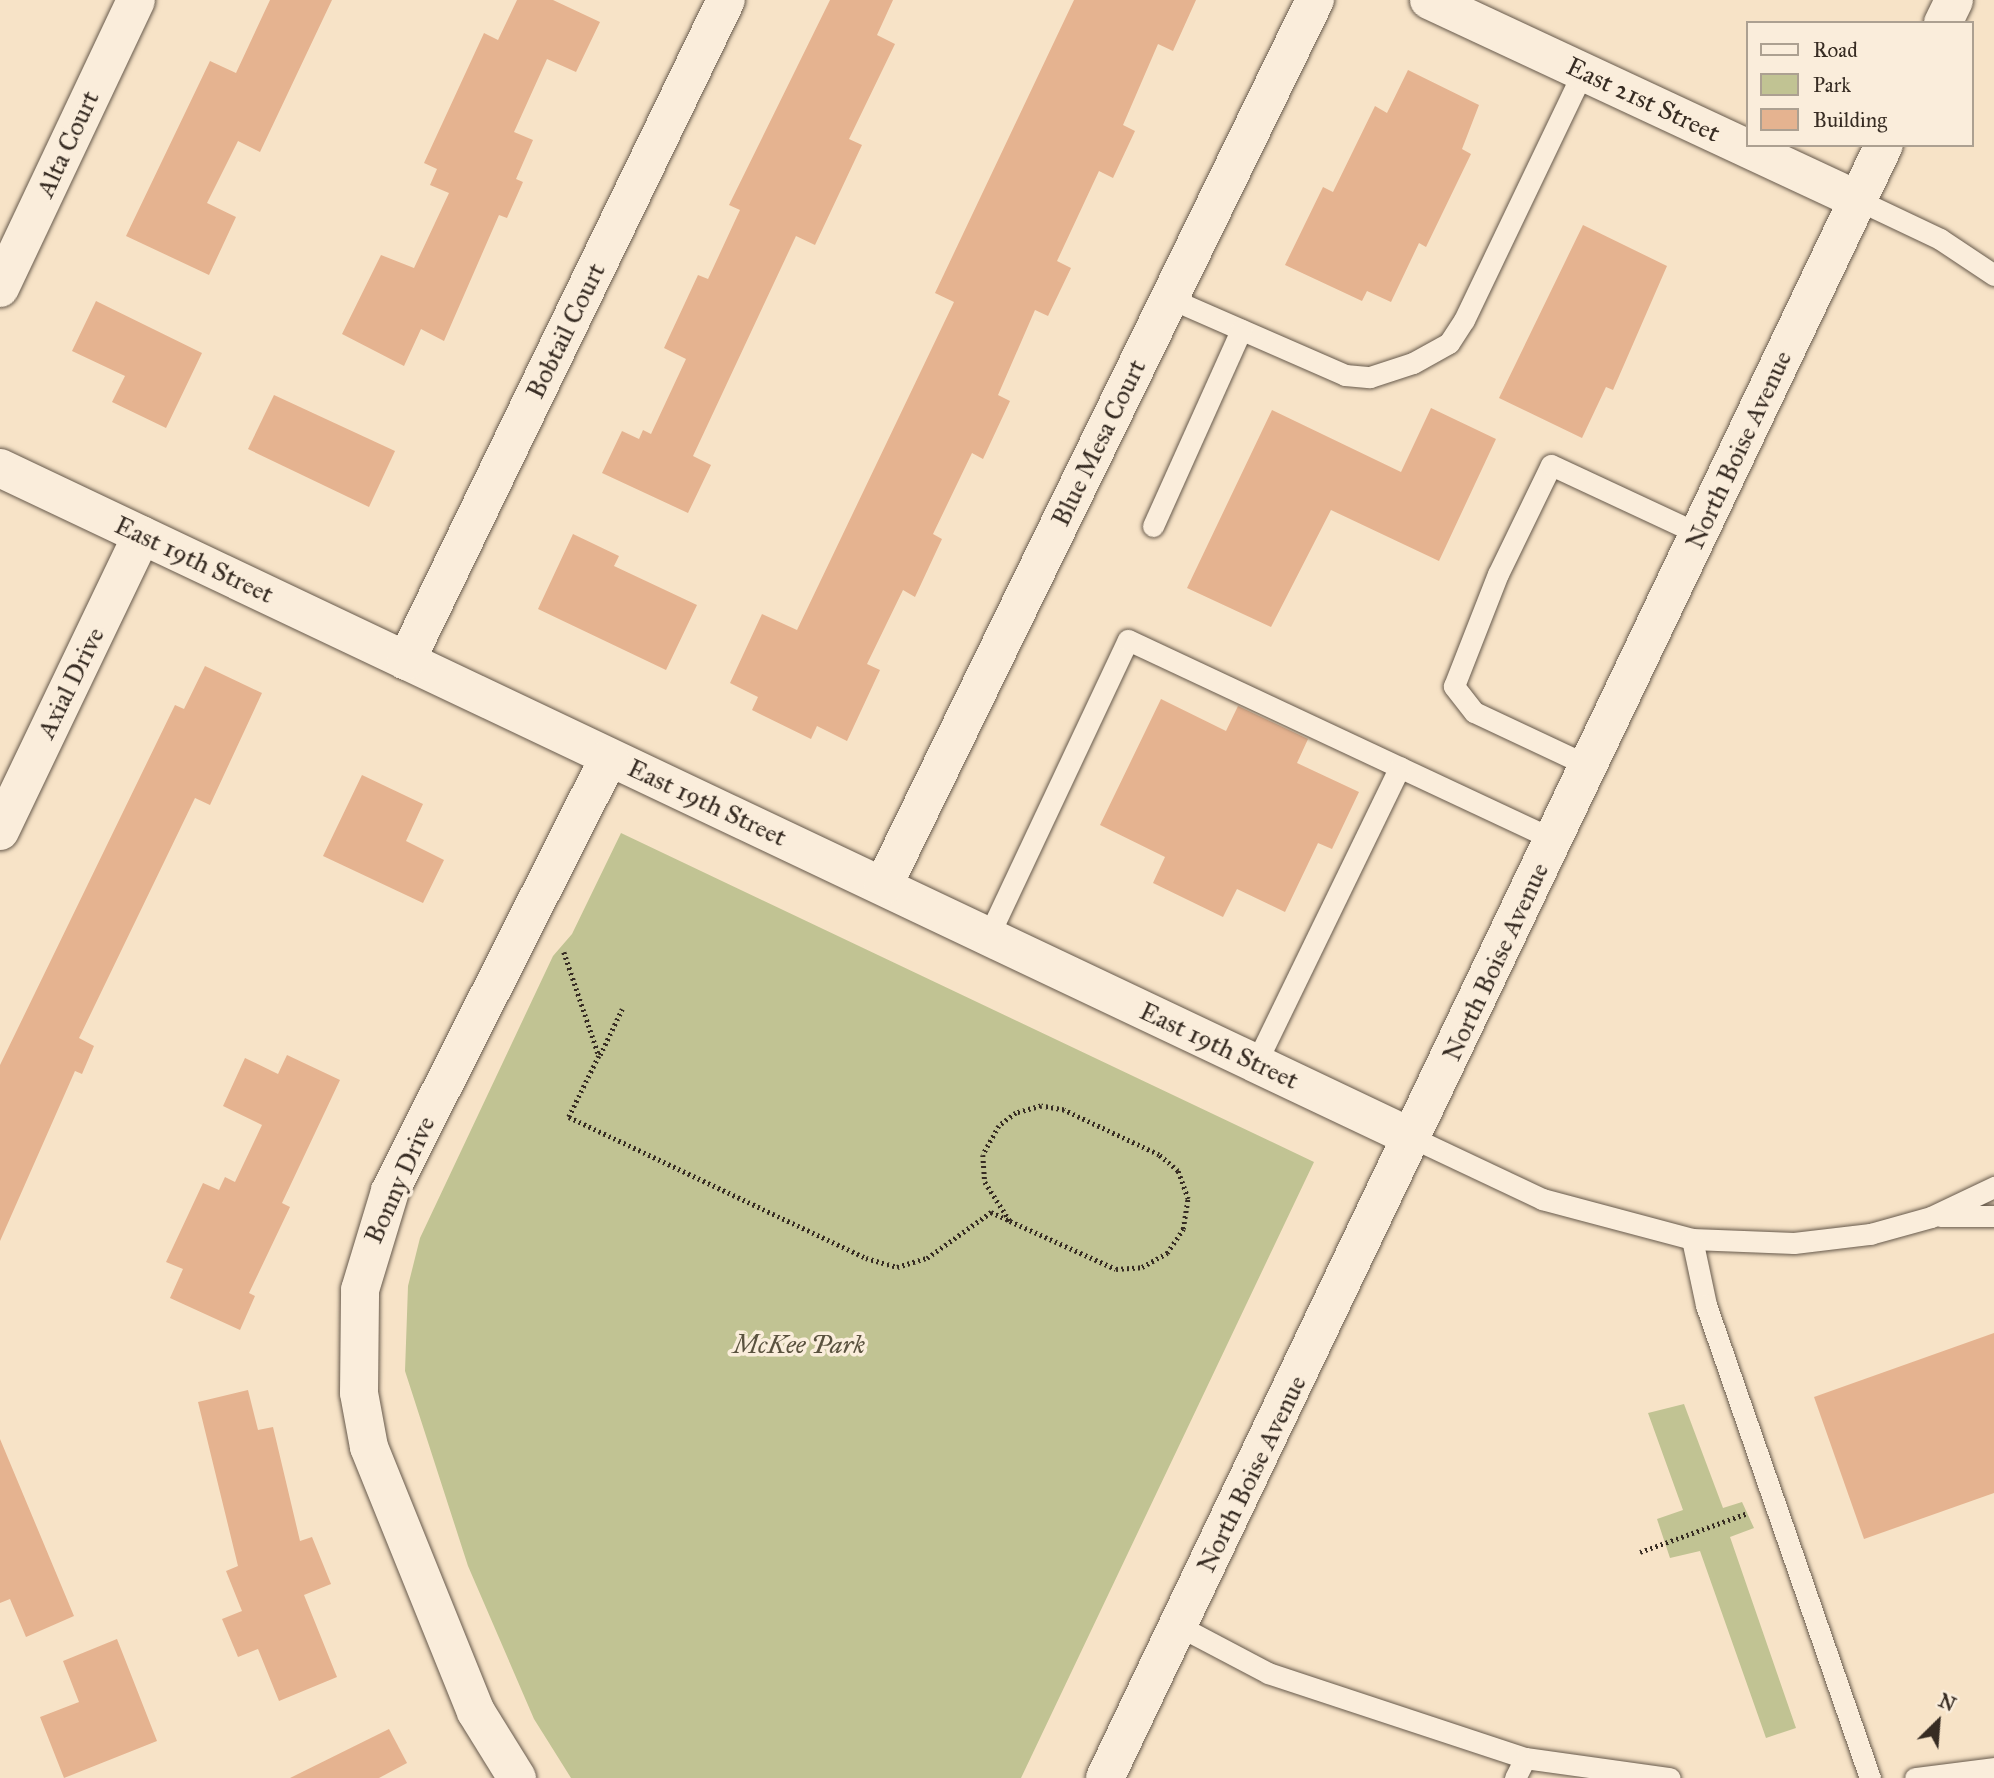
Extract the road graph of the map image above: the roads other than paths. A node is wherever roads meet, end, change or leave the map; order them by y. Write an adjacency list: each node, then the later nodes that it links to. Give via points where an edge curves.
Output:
1 (136, 0): 11 (street, Alta Court)
2 (726, 0): 18 (street, Bobtail Court)
3 (1315, 0): 12 (street, Blue Mesa Court)
4 (1429, 0): 7 (street, East 21st Street)
5 (1954, 0): 6 (street)
6 (1944, 21)
7 (1583, 72): 9 (street, East 21st Street); 13 (lane, via 1449,343 1413,363 1370,377 1345,375)
8 (1883, 147): 9 (street, North Boise Avenue)
9 (1858, 200): 10 (lane, via 1940,239); 16 (street, North Boise Avenue)
10 (1994, 275)
11 (0, 288)
12 (1169, 298): 13 (lane); 24 (street, Blue Mesa Court)
13 (1241, 330): 15 (lane)
14 (0, 468): 17 (street, East 19th Street)
15 (1153, 526)
16 (1699, 534): 20 (street, North Boise Avenue); 20 (lane, via 1551,465 1498,574 1454,686 1474,712)
17 (142, 535): 18 (street, East 19th Street); 22 (street, Axial Drive)
18 (407, 661): 19 (street, East 19th Street)
19 (609, 757): 24 (street, East 19th Street); 35 (street, Bonny Drive, via 390,1191 371,1238 360,1290 359,1393 369,1447 476,1712)
20 (1589, 766): 23 (street, North Boise Avenue)
21 (1400, 767): 23 (lane); 25 (lane, via 1128,640); 26 (lane)
22 (0, 831)
23 (1554, 840): 27 (street, North Boise Avenue)
24 (883, 886): 25 (street, East 19th Street)
25 (988, 937): 26 (street, East 19th Street)
26 (1256, 1063): 27 (street, East 19th Street)
27 (1413, 1138): 31 (lane, via 1542,1199); 32 (street, North Boise Avenue)
28 (1994, 1187): 30 (lane)
29 (1994, 1216): 30 (lane)
30 (1931, 1217): 31 (lane, via 1870,1234 1794,1243)
31 (1692, 1239): 39 (lane, via 1706,1306)
32 (1179, 1626): 33 (lane, via 1268,1673); 36 (street, North Boise Avenue)
33 (1525, 1758): 37 (lane); 38 (lane)
34 (1994, 1768): 40 (lane)
35 (516, 1778)
36 (1105, 1778)
37 (1515, 1778)
38 (1670, 1778)
39 (1870, 1778)
40 (1915, 1778)

